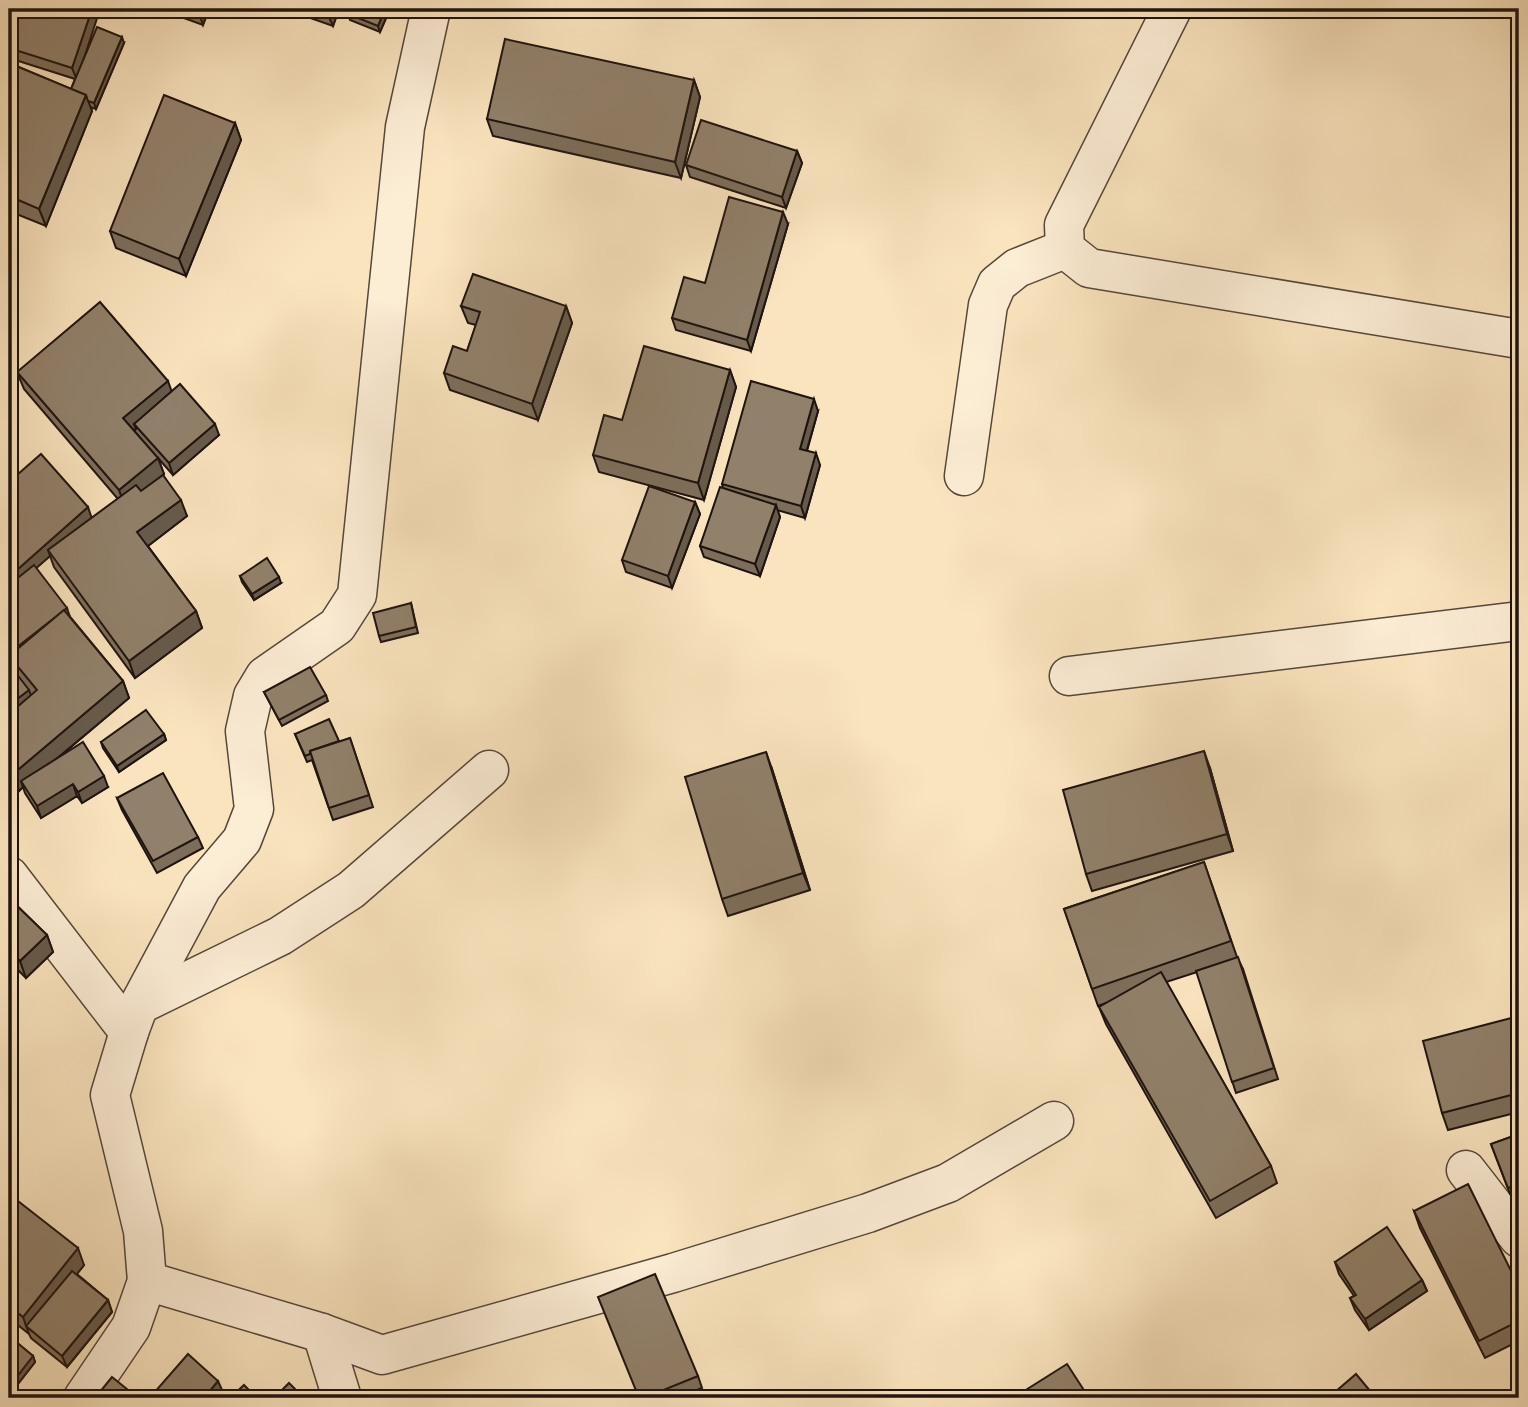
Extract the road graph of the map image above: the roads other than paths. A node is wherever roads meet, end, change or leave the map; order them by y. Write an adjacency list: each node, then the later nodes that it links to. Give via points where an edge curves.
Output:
1 (431, 9): 10 (street, via 405,127 357,595 337,626 264,676 253,696 244,731 254,809 242,840 202,887)
2 (1172, 9): 3 (street, via 1064,225)
3 (1065, 249): 4 (street, via 1089,268); 5 (street, via 1017,268 997,284 988,305)
4 (1519, 339)
5 (964, 476)
6 (1519, 621): 7 (street)
7 (1069, 676)
8 (489, 770): 10 (street, via 351,890 280,936)
9 (9, 876): 10 (street)
10 (134, 1018): 14 (street, via 110,1095 144,1231)
11 (1054, 1121): 15 (street, via 948,1183 868,1213 673,1273 382,1355)
12 (1466, 1170): 13 (street)
13 (1519, 1238)
14 (147, 1281): 15 (street); 16 (street, via 131,1327)
15 (322, 1333): 17 (street)
16 (83, 1398)
17 (342, 1398)

